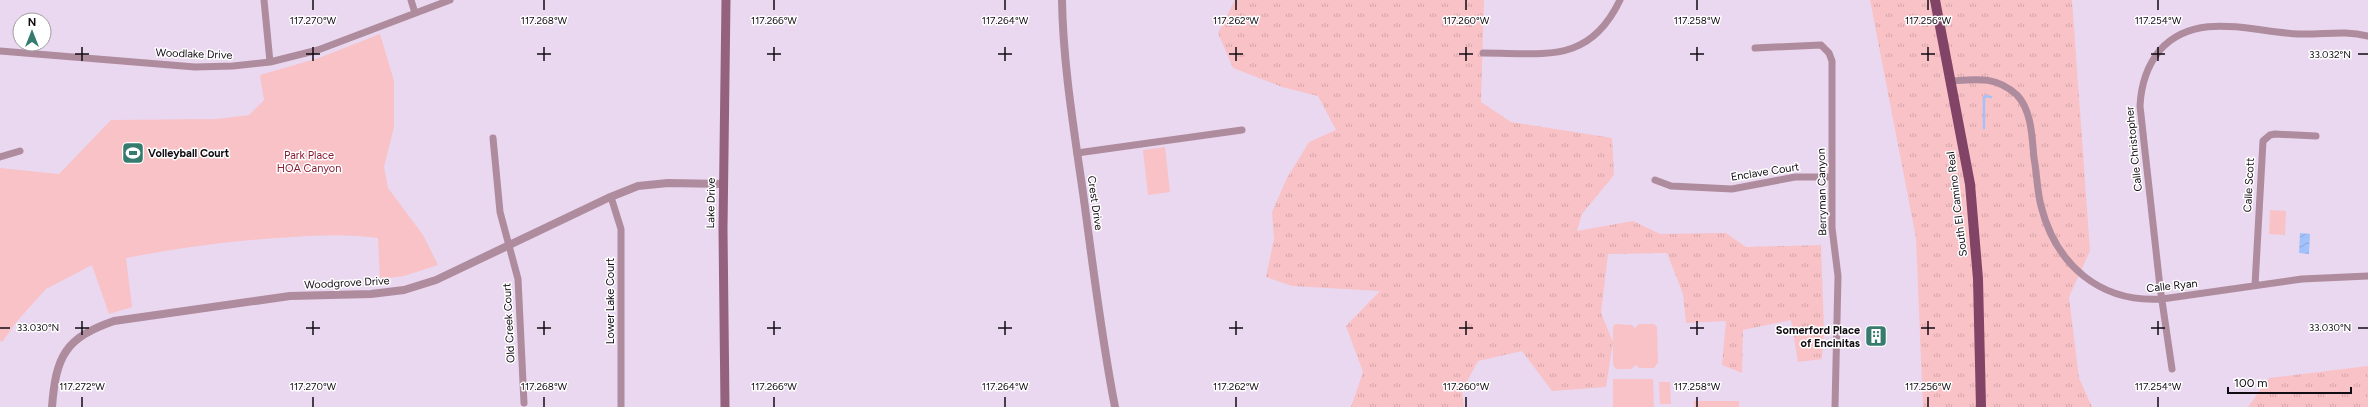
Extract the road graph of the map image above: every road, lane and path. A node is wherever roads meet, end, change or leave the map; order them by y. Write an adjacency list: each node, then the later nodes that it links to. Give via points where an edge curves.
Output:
1 (264, 0): 13 (street)
2 (411, 0): 8 (street)
3 (450, 0): 8 (street, Woodlake Drive)
4 (726, 0): 23 (main road, Lake Drive)
5 (1062, 0): 19 (street, Crest Drive, via 1062,26)
6 (1620, 0): 12 (street, via 1602,29 1583,44 1560,53)
7 (1935, 0): 14 (main road, South El Camino Real)
8 (415, 13): 13 (street, Woodlake Drive, via 318,50)
9 (2368, 36): 28 (street, Calle Christopher, via 2352,32 2298,34 2220,26 2199,27 2174,38 2152,60 2144,76 2140,106)
10 (1755, 48): 21 (street, Berryman Canyon, via 1821,45 1829,53 1832,61)
11 (0, 51): 13 (street, Woodlake Drive, via 195,67)
12 (1483, 53)
13 (270, 62)
14 (1952, 81): 28 (street, Calle Ryan, via 1985,78 2008,89 2022,103 2030,124 2041,205 2051,235 2070,263 2090,282 2118,296); 36 (main road, South El Camino Real, via 1970,184 1978,279)
15 (1242, 130): 19 (street)
16 (2316, 136): 27 (street, Calle Scott, via 2275,134 2263,141)
17 (493, 138): 25 (street, Old Creek Court, via 500,212)
18 (20, 151): 20 (street)
19 (1077, 152): 34 (street, Crest Drive)
20 (0, 157)
21 (1832, 177): 22 (street, Enclave Court, via 1795,177 1732,189 1671,186); 35 (street, Berryman Canyon, via 1832,228 1838,276)
22 (1655, 180)
23 (724, 184): 24 (street, Woodgrove Drive, via 668,183 638,186); 33 (main road, Lake Drive)
24 (611, 197): 25 (street, Woodgrove Drive); 32 (street, Lower Lake Court, via 621,229)
25 (509, 244): 30 (street, Old Creek Court, via 518,278); 31 (street, Woodgrove Drive, via 436,280 404,290 372,294 290,296 114,321 91,329 78,337 63,356 54,380)
26 (2368, 276): 27 (street, Calle Ryan)
27 (2255, 285): 28 (street, Calle Ryan)
28 (2162, 300): 29 (street, Calle Christopher)
29 (2172, 369)
30 (524, 403)
31 (52, 407)
32 (620, 407)
33 (725, 407)
34 (1115, 407)
35 (1835, 407)
36 (1981, 407)

